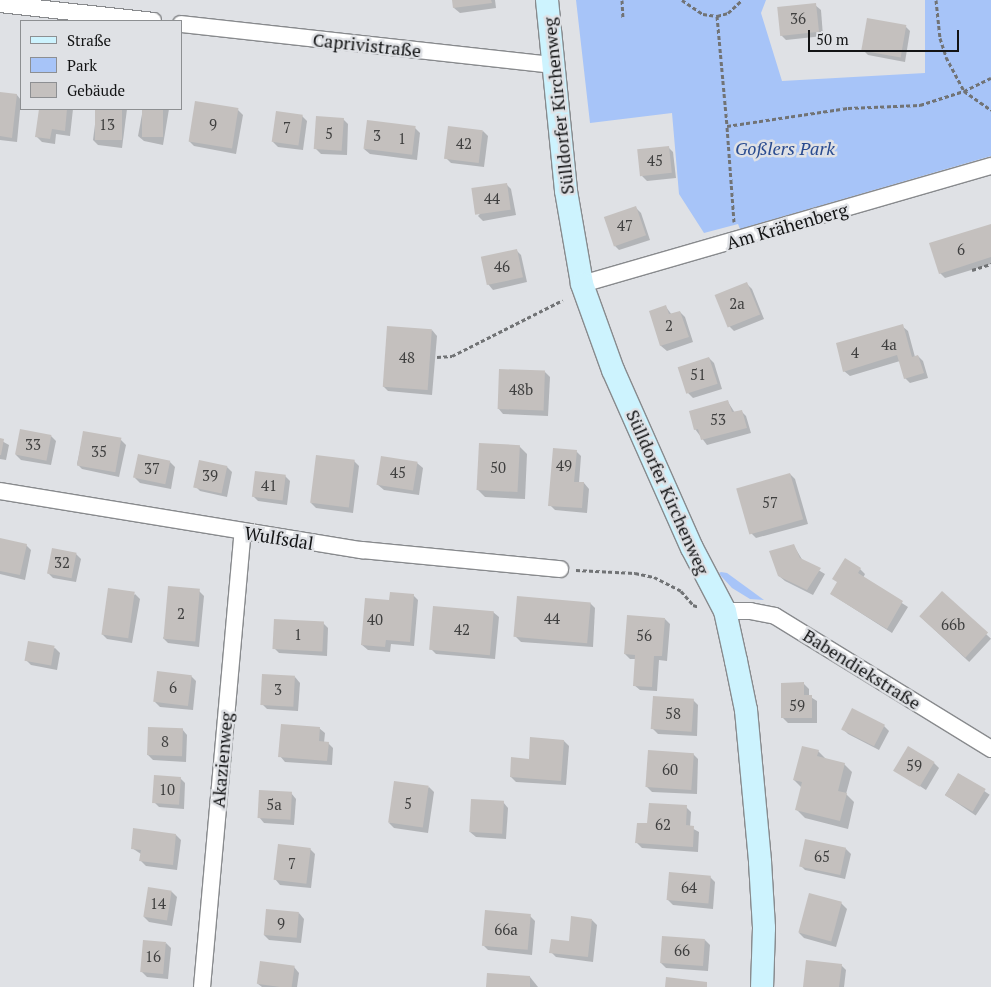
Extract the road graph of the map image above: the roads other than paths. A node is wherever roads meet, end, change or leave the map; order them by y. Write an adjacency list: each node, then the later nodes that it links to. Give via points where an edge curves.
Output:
1 (547, 0): 5 (street, Sülldorfer Kirchenweg)
2 (0, 4): 3 (street)
3 (144, 20)
4 (182, 24): 5 (street, Caprivistraße)
5 (553, 65): 7 (street, Sülldorfer Kirchenweg, via 566,191)
6 (991, 166): 7 (street, Am Krähenberg)
7 (582, 284): 11 (street, Sülldorfer Kirchenweg, via 613,370 692,548)
8 (0, 491): 9 (street, Wulfsdal)
9 (243, 532): 10 (street, Wulfsdal, via 362,550); 13 (street, Akazienweg)
10 (560, 568)
11 (725, 611): 12 (street, Babendiekstraße, via 776,616); 14 (street, Sülldorfer Kirchenweg, via 746,710 750,750 764,928)
12 (991, 749)
13 (202, 987)
14 (762, 987)

